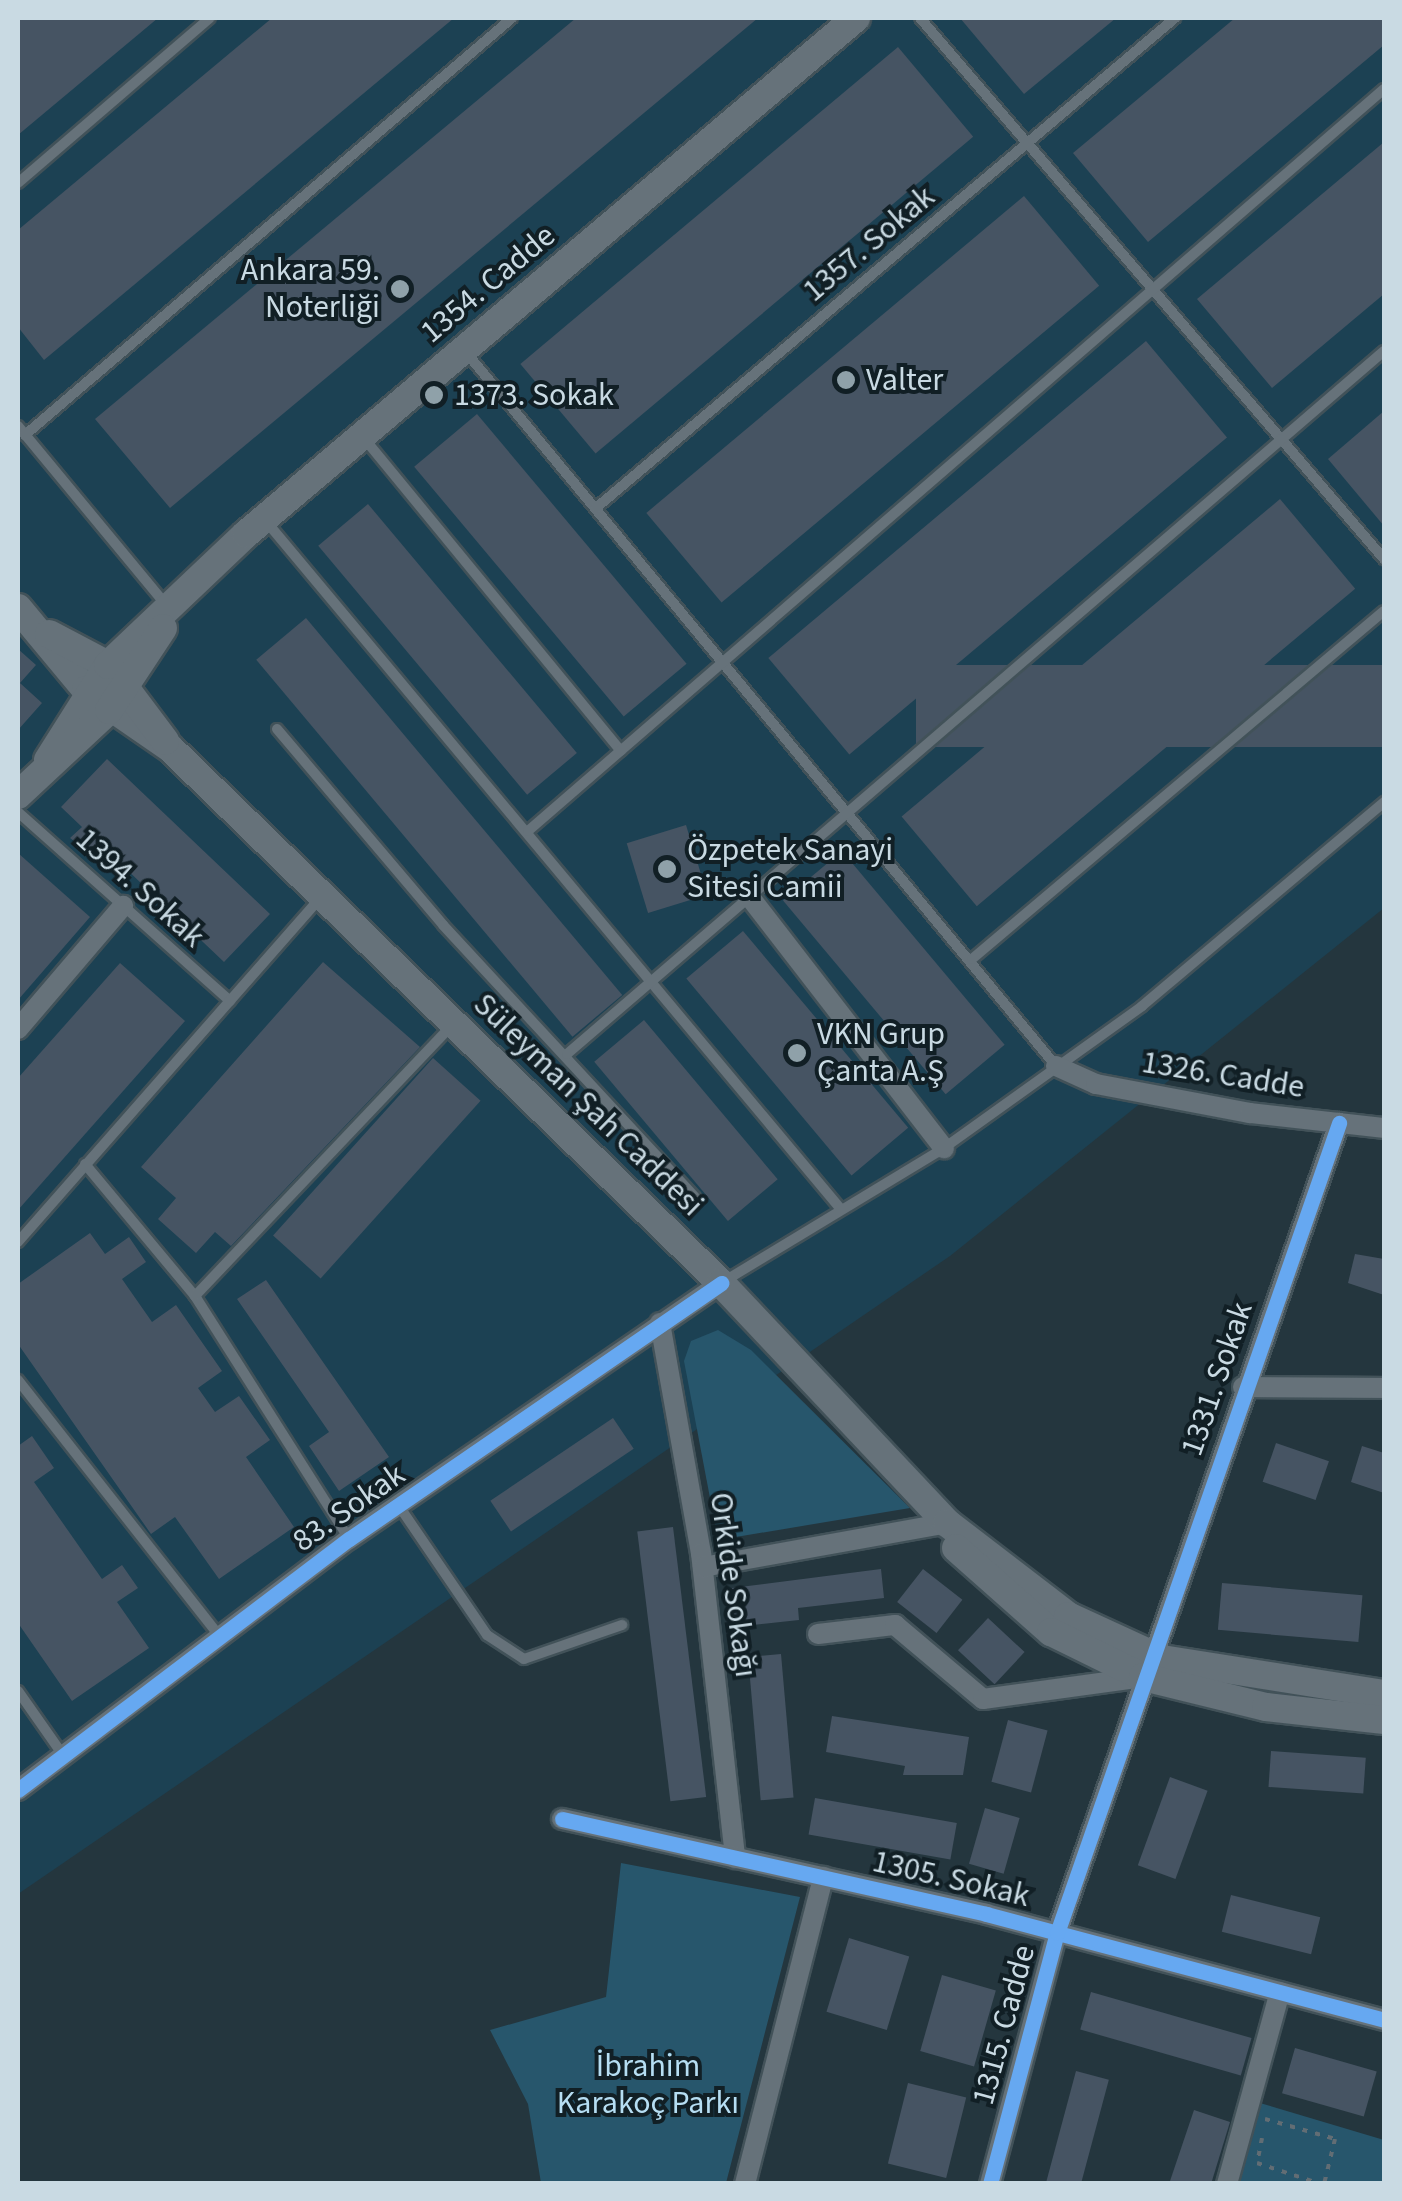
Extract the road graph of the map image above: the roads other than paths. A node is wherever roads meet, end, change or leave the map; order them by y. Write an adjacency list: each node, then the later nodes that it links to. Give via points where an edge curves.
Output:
1 (210, 18): 8 (lane)
2 (512, 18): 12 (lane)
3 (856, 18): 10 (main road, 1354. Cadde)
4 (920, 18): 7 (lane)
5 (1174, 18): 7 (lane, 1357. Sokak)
6 (1384, 90): 9 (lane)
7 (1028, 143): 9 (lane); 15 (lane, 1357. Sokak)
8 (18, 183)
9 (1153, 289): 14 (lane); 22 (lane)
10 (464, 350): 13 (main road, 1354. Cadde); 15 (lane)
11 (1384, 351): 14 (lane)
12 (22, 430): 20 (lane)
13 (362, 436): 16 (main road, 1354. Cadde); 29 (lane)
14 (1280, 438): 17 (lane); 34 (lane)
15 (596, 508): 22 (lane)
16 (265, 519): 20 (main road, 1354. Cadde); 35 (lane)
17 (1384, 559)
18 (18, 608): 21 (main road)
19 (1384, 611): 39 (lane)
20 (172, 612): 23 (main road, 1354. Cadde); 24 (main road, 1354. Cadde)
21 (39, 628): 23 (main road); 25 (main road)
22 (724, 662): 29 (lane); 34 (lane)
23 (108, 665): 24 (main road); 25 (main road, 1354. Cadde)
24 (129, 686): 26 (main road, 1354. Cadde); 28 (main road)
25 (86, 690): 26 (main road); 30 (main road, 1354. Cadde)
26 (109, 710): 28 (main road); 30 (main road, 1354. Cadde)
27 (277, 728): 44 (lane, via 443,925)
28 (170, 748): 36 (main road, Süleyman Şah Caddesi)
29 (621, 750): 35 (lane)
30 (48, 760): 31 (main road, 1354. Cadde)
31 (18, 795)
32 (1384, 802): 45 (lane, via 1142,1006)
33 (18, 812): 38 (lane, 1394. Sokak)
34 (852, 814): 37 (lane); 39 (lane)
35 (528, 831): 40 (lane)
36 (324, 894): 41 (lane); 42 (main road, Süleyman Şah Caddesi)
37 (748, 896): 40 (lane); 48 (street)
38 (122, 906): 41 (lane, 1394. Sokak); 43 (street)
39 (972, 959): 45 (lane)
40 (654, 981): 44 (lane); 51 (lane)
41 (230, 1000): 49 (lane)
42 (454, 1022): 53 (main road, Süleyman Şah Caddesi); 54 (lane)
43 (18, 1029)
44 (567, 1054): 50 (lane)
45 (1056, 1066): 46 (street, 1326. Cadde, via 1096,1084); 48 (lane)
46 (1338, 1123): 47 (street, 1326. Cadde); 57 (street, 1331. Sokak)
47 (1384, 1128)
48 (944, 1148): 51 (lane)
49 (85, 1164): 52 (lane); 54 (lane)
50 (695, 1197)
51 (840, 1206): 53 (lane)
52 (18, 1242)
53 (721, 1284): 55 (street, 83. Sokak); 60 (main road, Süleyman Şah Caddesi)
54 (195, 1296): 61 (lane)
55 (660, 1323): 59 (street, 83. Sokak); 62 (street, Orkide Sokağı)
56 (18, 1380): 65 (lane)
57 (1242, 1387): 58 (street); 66 (street, 1331. Sokak)
58 (1384, 1388)
59 (400, 1506): 61 (street, 83. Sokak); 63 (lane, via 486,1635 524,1659)
60 (947, 1523): 62 (street); 66 (main road, Süleyman Şah Caddesi, via 954,1546 1051,1632)
61 (349, 1539): 65 (street, 83. Sokak)
62 (702, 1567): 73 (street, Orkide Sokağı)
63 (622, 1625)
64 (818, 1634): 66 (street, via 894,1625 983,1700)
65 (219, 1636): 70 (street, 83. Sokak)
66 (1147, 1666): 68 (main road, Süleyman Şah Caddesi); 69 (main road, Süleyman Şah Caddesi, via 1266,1707); 75 (street, 1315. Cadde)
67 (18, 1691): 70 (lane)
68 (1384, 1694)
69 (1384, 1720)
70 (63, 1755): 71 (street, 83. Sokak)
71 (18, 1790)
72 (562, 1818): 73 (street, 1305. Sokak)
73 (736, 1858): 74 (street, 1305. Sokak)
74 (823, 1878): 75 (street, 1305. Sokak); 78 (street)
75 (1056, 1933): 76 (street, 1305. Sokak); 79 (street, 1315. Cadde)
76 (1280, 1992): 77 (street, 1305. Sokak); 80 (street, via 1252,2135)
77 (1384, 2020)
78 (745, 2184)
79 (990, 2184)
80 (1227, 2184)

